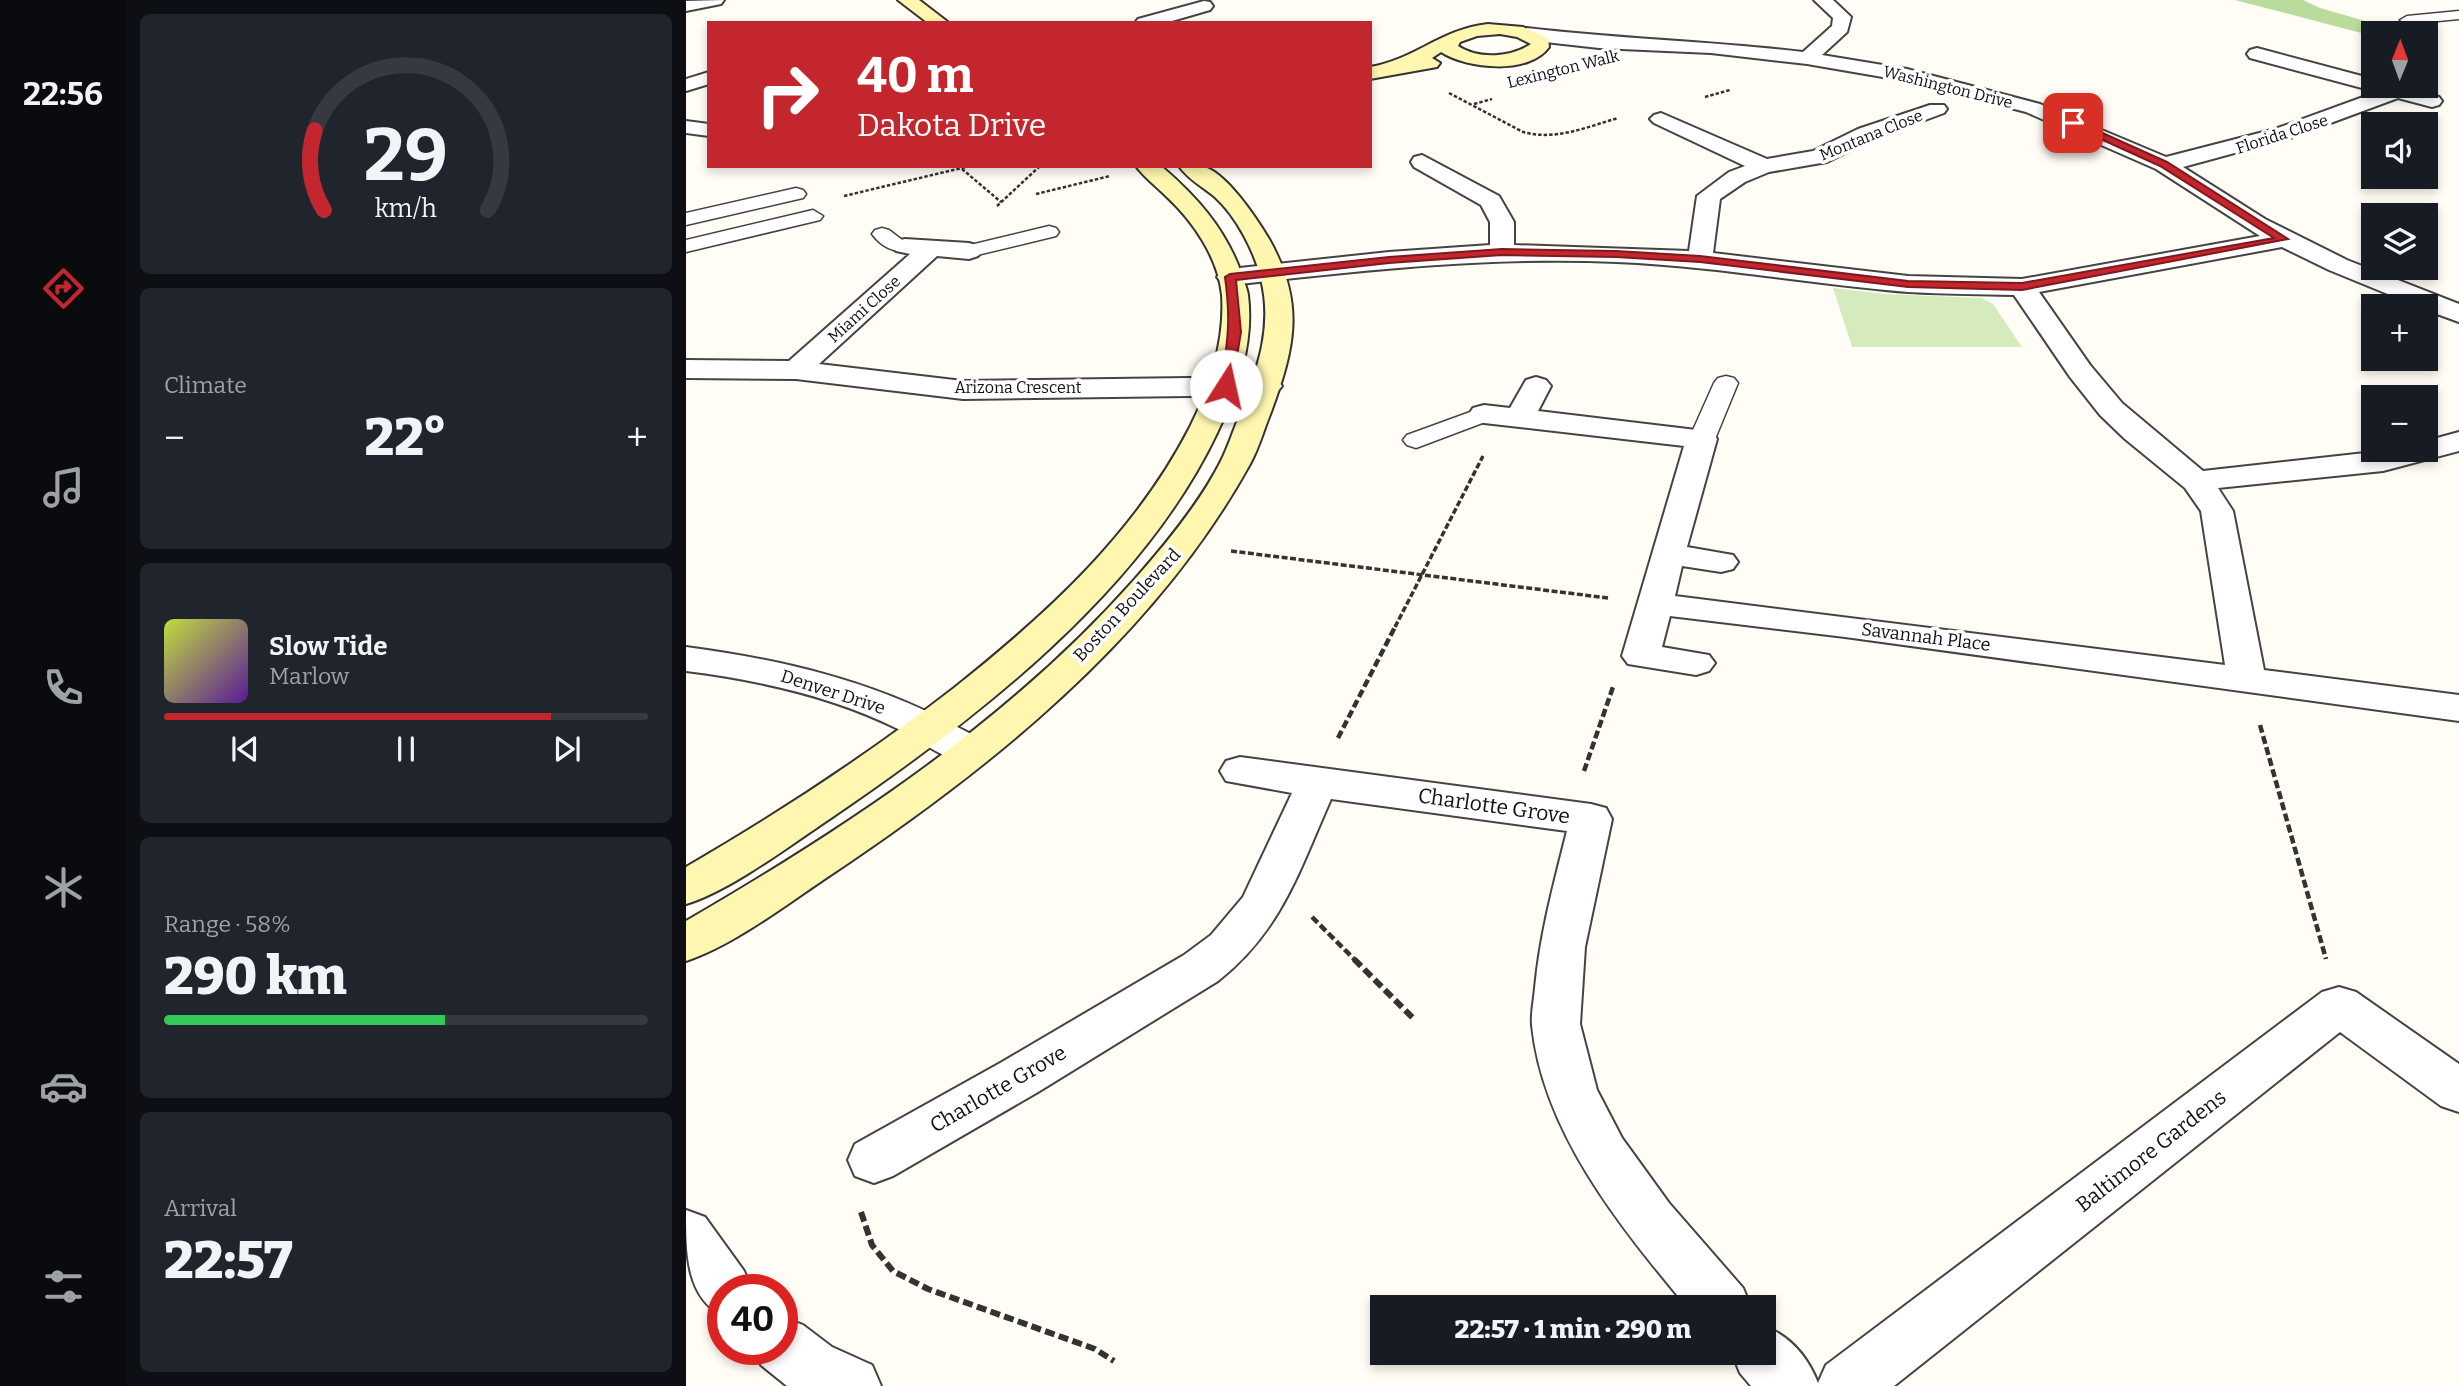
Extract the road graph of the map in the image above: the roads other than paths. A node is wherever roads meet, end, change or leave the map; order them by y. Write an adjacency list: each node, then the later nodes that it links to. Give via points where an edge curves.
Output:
1 (715, 0): 6 (street)
2 (907, 0): 12 (street)
3 (938, 0): 9 (street)
4 (1824, 0): 19 (street, via 1842,17 1841,28)
5 (1183, 2): 7 (street)
6 (686, 6)
7 (1205, 6): 8 (street); 13 (street)
8 (1227, 10)
9 (958, 15)
10 (2459, 15): 11 (lane)
11 (2407, 20)
12 (937, 21)
13 (1151, 21)
14 (1521, 32): 15 (street, via 1487,30); 16 (street, Washington Drive); 18 (street, via 1541,42)
15 (1456, 37): 20 (street, via 1448,48 1453,52); 21 (street)
16 (1599, 42): 18 (street, Washington Drive); 19 (street, Washington Drive, via 1711,47)
17 (2257, 54): 23 (street)
18 (1524, 56): 20 (street)
19 (1807, 58): 34 (street, Washington Drive, via 1907,75 2034,108)
20 (1494, 60): 21 (street)
21 (1404, 65): 22 (street)
22 (1372, 73)
23 (2361, 81)
24 (2367, 98): 34 (street, Florida Close, via 2347,113 2267,141)
25 (2421, 98): 27 (street)
26 (1913, 100): 35 (street, Montana Close, via 1944,112 1866,134 1819,157)
27 (2432, 101)
28 (1685, 113): 29 (street)
29 (1661, 119): 30 (street); 35 (street)
30 (1634, 125)
31 (686, 127): 32 (street)
32 (707, 131)
33 (1447, 155): 47 (street, via 1412,164 1491,201 1502,222)
34 (2164, 164): 42 (street, Washington Drive)
35 (1764, 166): 48 (street, Montana Close, via 1709,196)
36 (1149, 168): 50 (street, via 1190,205 1219,246)
37 (1192, 168): 49 (street, Boston Boulevard, via 1228,197)
38 (796, 194): 40 (lane)
39 (813, 216): 44 (lane)
40 (686, 219)
41 (1049, 232): 46 (lane)
42 (2283, 239): 51 (street); 52 (street, Washington Drive)
43 (891, 240): 45 (street)
44 (686, 246)
45 (931, 248): 46 (street); 54 (street, Miami Close)
46 (969, 251)
47 (1502, 252): 48 (street); 49 (street)
48 (1700, 259): 51 (street, via 1908,284)
49 (1273, 273): 50 (street); 57 (street, Boston Boulevard, via 1280,330)
50 (1230, 277): 56 (street, via 1236,332)
51 (2022, 287): 63 (street, via 2111,410)
52 (2459, 314)
53 (686, 369): 54 (street, Arizona Crescent)
54 (796, 370): 56 (street, Arizona Crescent, via 964,390)
55 (1726, 383): 60 (lane)
56 (1226, 386): 57 (street, Arizona Crescent); 71 (street, via 1194,452 1133,538 1043,635)
57 (1267, 386): 72 (street, Boston Boulevard, via 1246,445 1184,545 1094,645)
58 (1536, 386): 59 (street)
59 (1503, 416): 60 (street); 61 (lane)
60 (1702, 439): 64 (street)
61 (1416, 440)
62 (2459, 441): 63 (street, via 2383,462)
63 (2196, 481): 69 (street, via 2217,511)
64 (1668, 554): 65 (street); 66 (street)
65 (1721, 562)
66 (1655, 604): 68 (street, via 1641,656); 69 (street, Savannah Place)
67 (686, 659): 71 (street, Denver Drive, via 768,671 891,711)
68 (1696, 663)
69 (2247, 680): 70 (street, Savannah Place)
70 (2459, 708)
71 (927, 729): 72 (street, Denver Drive); 75 (street, via 764,843)
72 (971, 752): 76 (street, Boston Boulevard, via 850,839)
73 (1240, 771): 74 (street, Charlotte Grove)
74 (1317, 783): 78 (street, Charlotte Grove, via 1261,905 1227,948 1020,1077); 81 (street, Charlotte Grove, via 1591,819 1562,947 1556,1024 1572,1092 1603,1154 1634,1199)
75 (686, 888)
76 (686, 943)
77 (2459, 1091): 86 (street, Baltimore Gardens, via 2339,1006)
78 (874, 1160)
79 (686, 1235): 80 (street)
80 (713, 1274)
81 (1713, 1295)
82 (798, 1358): 84 (street)
83 (1772, 1365): 85 (street)
84 (851, 1386)
85 (1790, 1386)
86 (1847, 1386)

